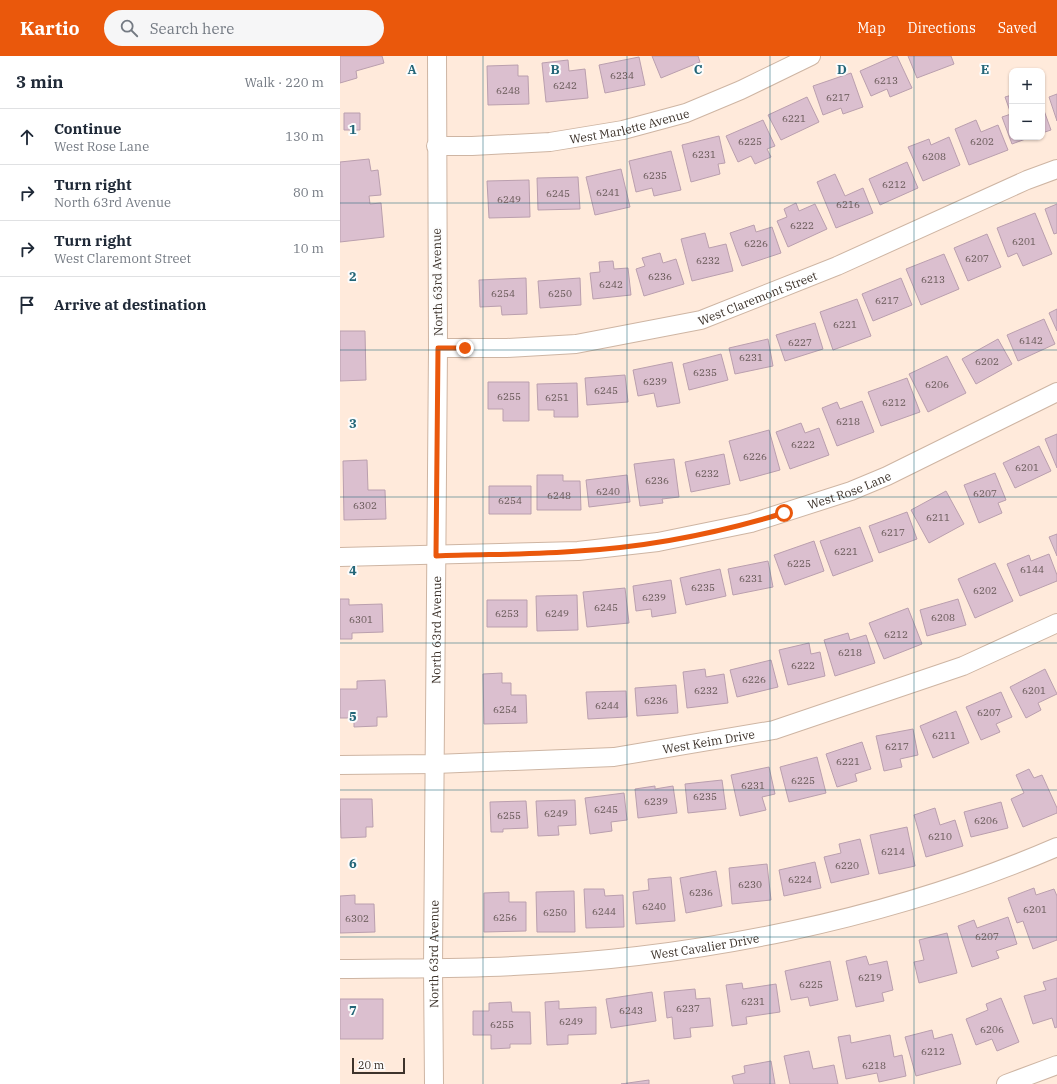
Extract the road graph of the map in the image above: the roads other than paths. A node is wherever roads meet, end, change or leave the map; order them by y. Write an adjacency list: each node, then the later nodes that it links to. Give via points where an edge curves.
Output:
1 (437, 56): 3 (street, North 63rd Avenue)
2 (810, 56): 3 (street, West Marlette Avenue, via 741,90 686,113 623,130 550,142)
3 (436, 146): 5 (street, North 63rd Avenue)
4 (1057, 169): 5 (street, West Claremont Street, via 1027,180 837,266 701,320 576,344)
5 (438, 348): 7 (street, North 63rd Avenue)
6 (1057, 392): 7 (street, West Rose Lane, via 880,479 751,523 658,542 605,549)
7 (436, 556): 8 (street, West Rose Lane); 10 (street, North 63rd Avenue)
8 (340, 557)
9 (1057, 623): 10 (street, West Keim Drive, via 963,666 774,730 614,757)
10 (435, 764): 11 (street, West Keim Drive); 13 (street, North 63rd Avenue)
11 (340, 765)
12 (1057, 847): 13 (street, West Cavalier Drive, via 973,879 905,901 776,934 612,959 512,966)
13 (433, 967): 14 (street, West Cavalier Drive); 16 (street, North 63rd Avenue)
14 (340, 969)
15 (1057, 1065): 17 (street)
16 (434, 1084)
17 (1006, 1084)

